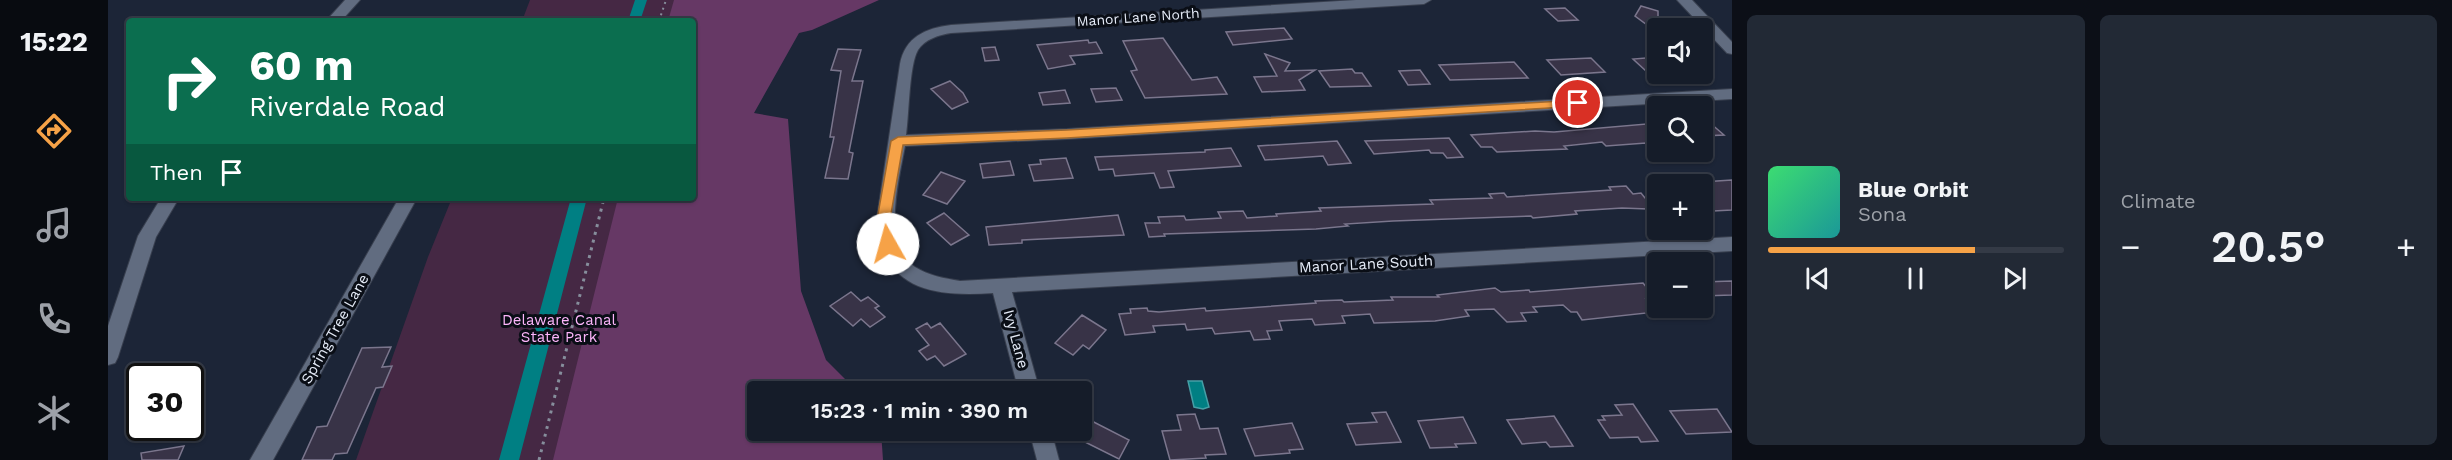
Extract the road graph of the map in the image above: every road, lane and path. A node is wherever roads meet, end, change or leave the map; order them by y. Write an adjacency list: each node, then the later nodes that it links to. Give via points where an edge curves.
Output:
1 (353, 0): 5 (street)
2 (666, 0): 6 (path)
3 (1424, 0): 7 (street, Manor Lane North, via 951,29)
4 (1684, 0): 8 (street)
5 (336, 18)
6 (660, 18)
7 (924, 36): 10 (street, Manor Lane South, via 909,52)
8 (1732, 50)
9 (1732, 94): 10 (street)
10 (898, 141): 15 (street, Manor Lane South, via 885,214 886,236 894,258 915,276 936,285)
11 (168, 201): 16 (street, via 147,236)
12 (406, 201): 19 (street, Spring Tree Lane)
13 (603, 201): 20 (path)
14 (1732, 244): 15 (street, Manor Lane South)
15 (1001, 286): 17 (street, Ivy Lane)
16 (108, 357)
17 (1027, 381)
18 (1043, 441): 21 (street)
19 (261, 460)
20 (539, 460)
21 (1048, 460)

